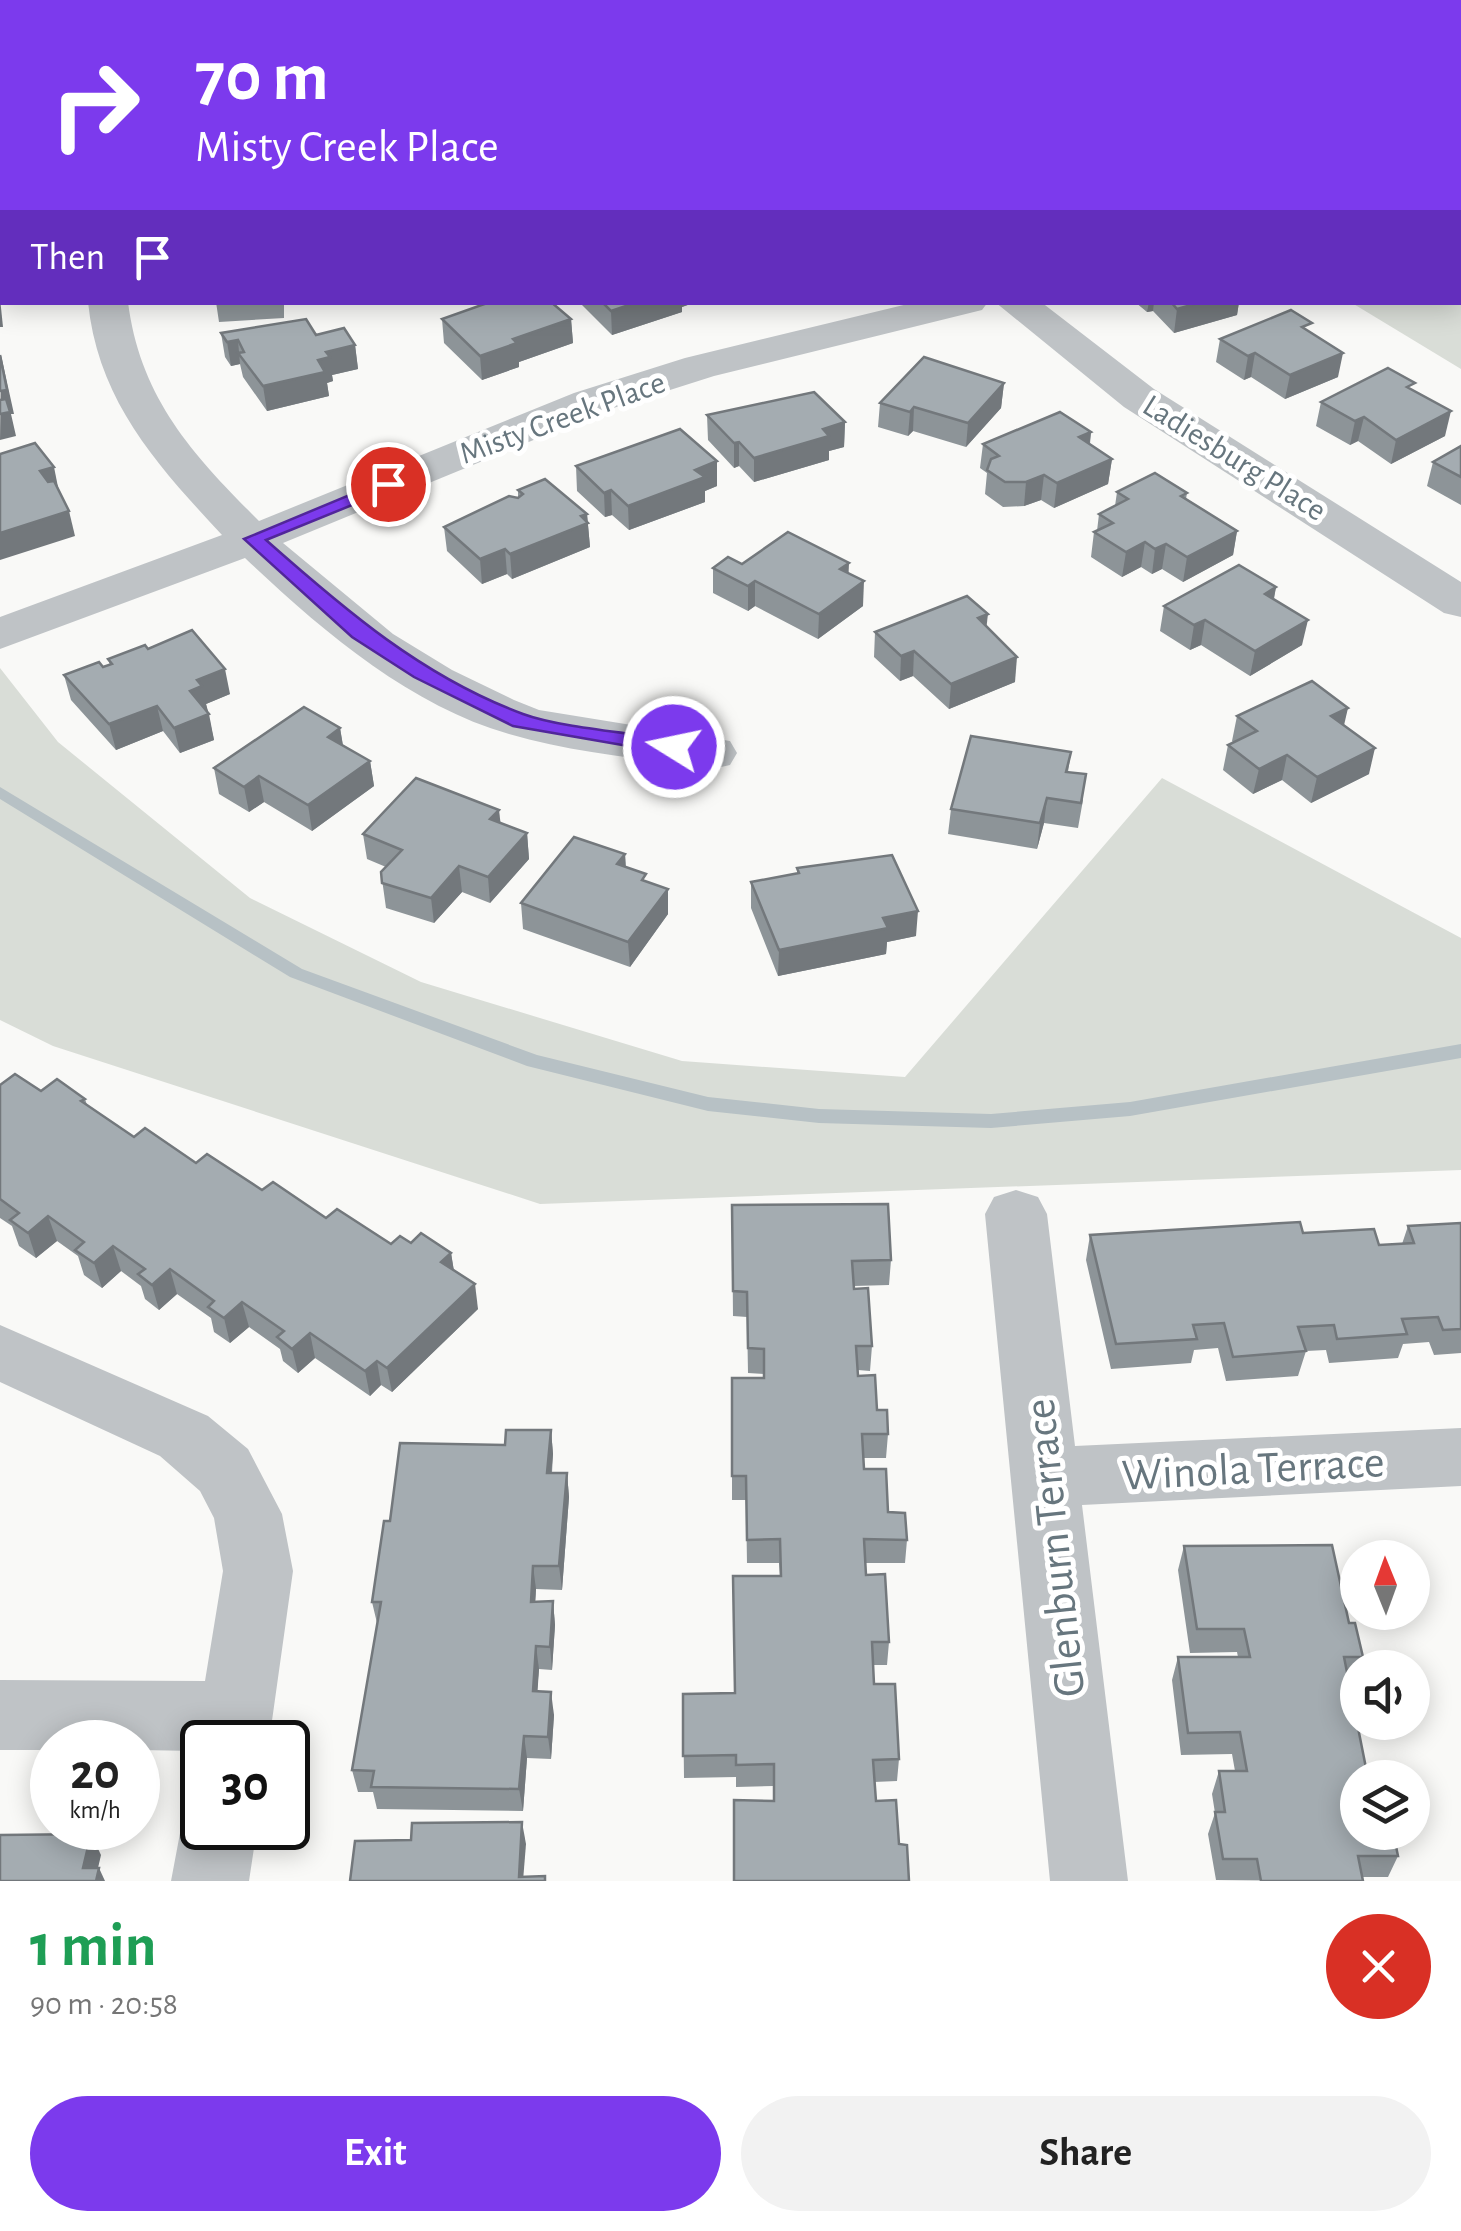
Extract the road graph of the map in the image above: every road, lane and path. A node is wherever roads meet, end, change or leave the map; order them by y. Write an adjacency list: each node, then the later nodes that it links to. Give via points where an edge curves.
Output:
1 (108, 305): 4 (street, via 115,358 135,400 168,448)
2 (956, 305): 4 (street, Misty Creek Place, via 700,367 589,402)
3 (1019, 305): 5 (street, Ladiesburg Place, via 1139,398)
4 (253, 539): 6 (street, Misty Creek Place); 7 (street, via 359,632 421,673 521,721)
5 (1461, 603)
6 (0, 634)
7 (712, 754)
8 (1016, 1214): 11 (street, Glenburn Terrace)
9 (0, 1352): 13 (street, via 184,1436 224,1470 248,1514 258,1571)
10 (1461, 1456): 11 (street, Winola Terrace)
11 (1045, 1478): 17 (street, Glenburn Terrace)
12 (0, 1715): 14 (street)
13 (235, 1720)
14 (180, 1726)
15 (215, 1850): 16 (street)
16 (210, 1881)
17 (1088, 1881)

